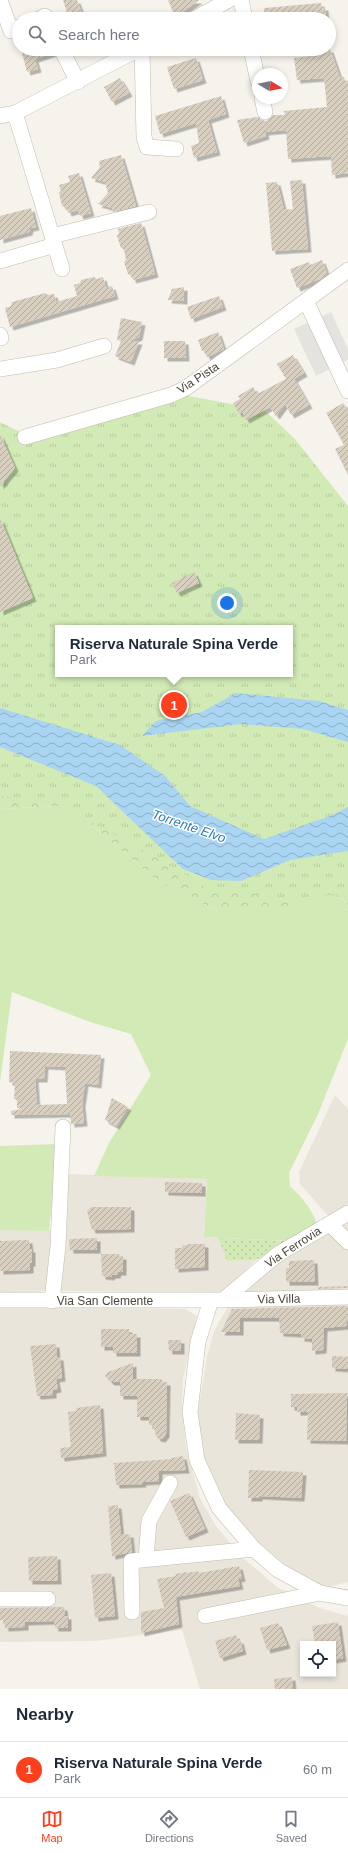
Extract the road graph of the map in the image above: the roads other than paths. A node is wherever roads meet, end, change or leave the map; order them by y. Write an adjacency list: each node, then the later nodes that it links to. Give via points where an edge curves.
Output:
1 (0, 0): 6 (street)
2 (229, 0): 4 (street)
3 (241, 0): 5 (street)
4 (207, 12)
5 (244, 12)
6 (12, 30)
7 (65, 56): 12 (street)
8 (127, 56): 12 (street)
9 (140, 56): 15 (street, via 144,137 147,147)
10 (253, 56): 11 (street)
11 (255, 68)
12 (78, 82): 13 (street)
13 (15, 113): 14 (street); 17 (street)
14 (0, 116)
15 (176, 149)
16 (149, 212): 17 (street)
17 (54, 240): 18 (street); 19 (street)
18 (0, 260)
19 (62, 269)
20 (348, 270): 21 (street, Via Pista)
21 (306, 301): 24 (street); 25 (street, Via Pista, via 201,377 171,395)
22 (104, 346): 23 (street, via 58,360)
23 (0, 370)
24 (348, 391)
25 (25, 437)
26 (63, 1127): 33 (street, via 58,1246)
27 (348, 1213): 28 (street, Via Ferrovia)
28 (330, 1224): 29 (street); 32 (street, Via Ferrovia, via 278,1254)
29 (348, 1242)
30 (348, 1297): 32 (street, Via Villa)
31 (0, 1300): 33 (street, Via San Clemente)
32 (217, 1300): 33 (street, Via San Clemente); 35 (street, via 198,1342 190,1412 197,1460 219,1508)
33 (52, 1301)
34 (170, 1483): 36 (street, via 149,1521)
35 (254, 1549): 36 (street); 37 (street, via 278,1570)
36 (146, 1558): 41 (street, via 130,1561)
37 (320, 1593): 38 (street); 42 (street)
38 (348, 1598)
39 (0, 1599): 40 (street)
40 (48, 1599)
41 (132, 1612)
42 (205, 1616)

